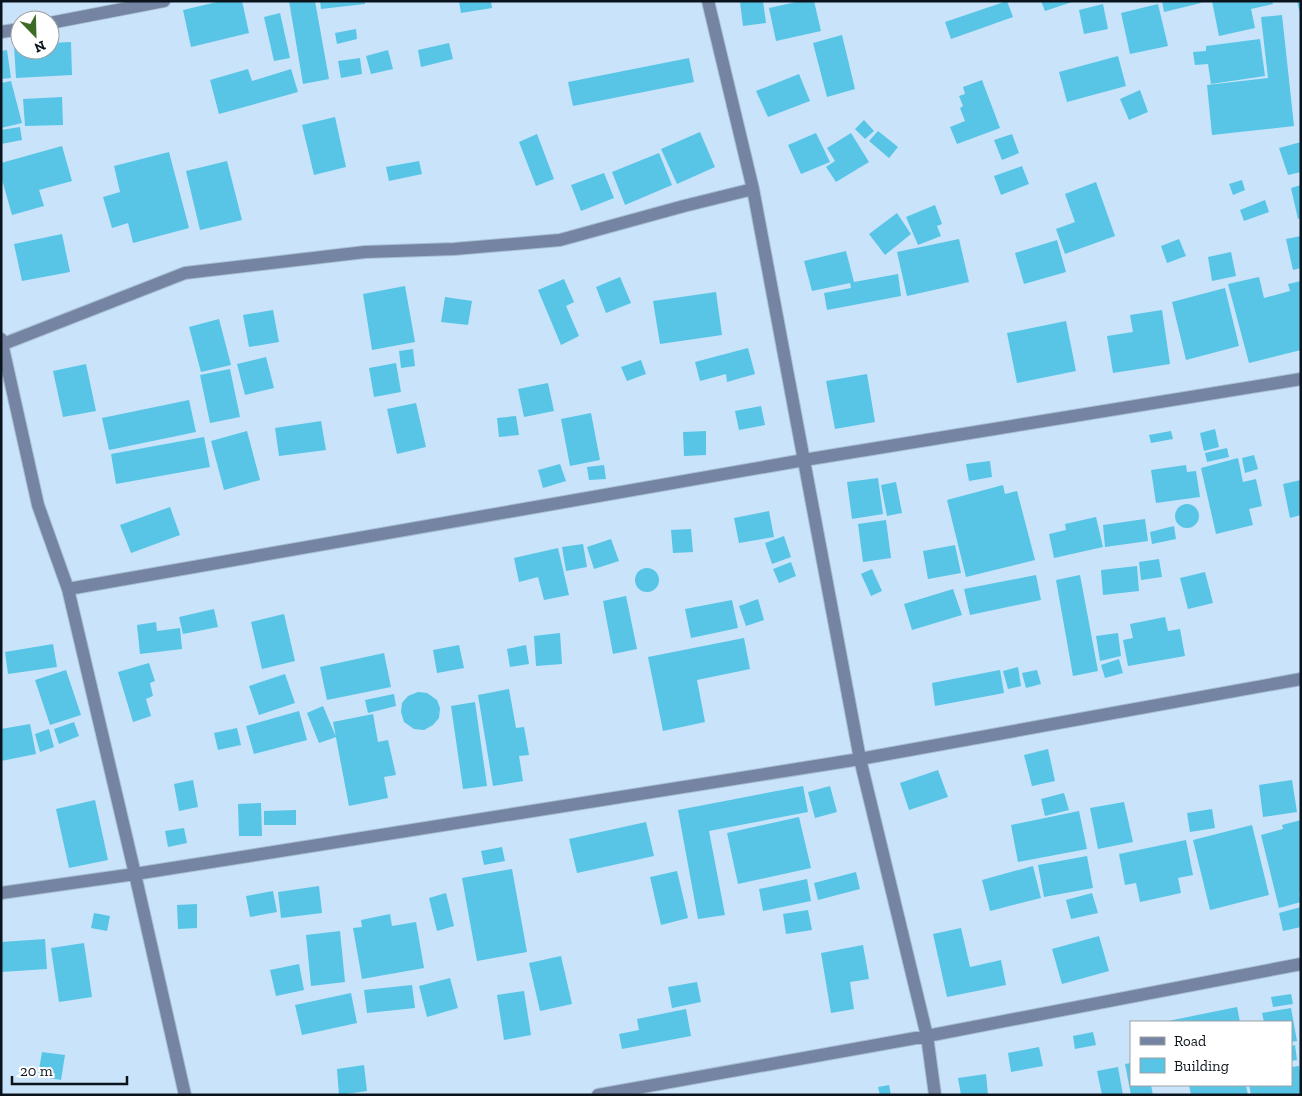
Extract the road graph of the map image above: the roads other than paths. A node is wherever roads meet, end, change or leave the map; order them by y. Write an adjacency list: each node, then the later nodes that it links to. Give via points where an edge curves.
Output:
1 (164, 1): 3 (street)
2 (708, 1): 4 (street)
3 (60, 21)
4 (753, 189): 5 (street, via 560,240 365,252 185,273); 7 (street)
5 (2, 343): 8 (street, via 38,505)
6 (1301, 378): 7 (street)
7 (804, 460): 8 (street); 10 (street)
8 (68, 589): 11 (street)
9 (1301, 679): 10 (street)
10 (860, 759): 11 (street); 14 (street)
11 (135, 874): 12 (street); 15 (street)
12 (1, 893)
13 (1301, 964): 14 (street)
14 (927, 1036): 16 (street); 17 (street)
15 (185, 1095)
16 (598, 1095)
17 (935, 1095)

